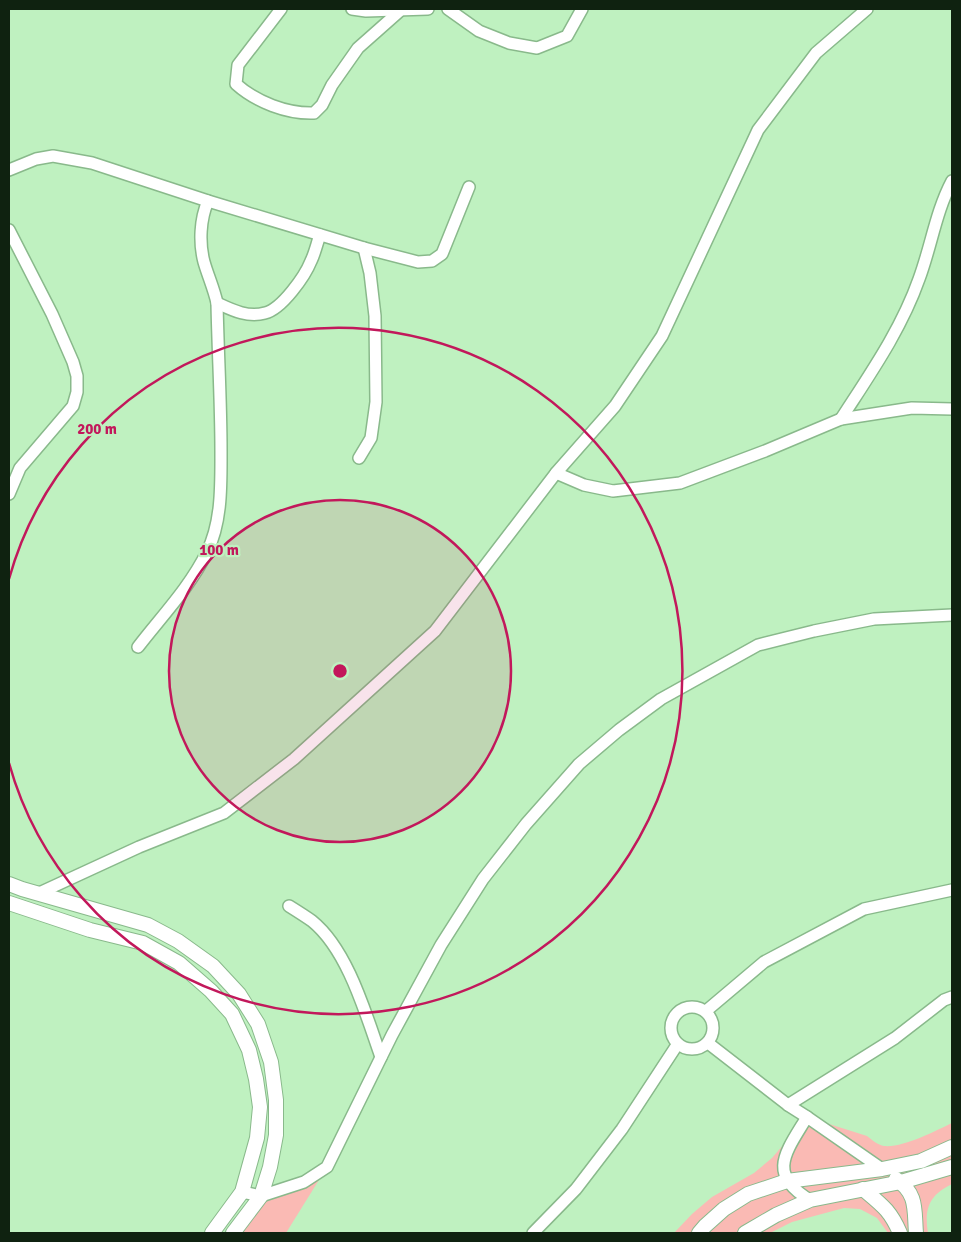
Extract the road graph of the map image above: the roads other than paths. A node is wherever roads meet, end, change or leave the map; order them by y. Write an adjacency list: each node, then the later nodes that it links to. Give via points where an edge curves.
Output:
1 (281, 9): 7 (street, via 238,65 236,84 256,99 303,113 314,113 322,105 358,48)
2 (352, 9): 7 (street)
3 (428, 9): 7 (street)
4 (448, 9): 5 (street, via 494,37 537,48 567,36)
5 (582, 9)
6 (867, 9): 19 (street, via 816,53 758,130 662,336 615,406)
7 (402, 10)
8 (9, 170): 11 (street, via 52,156 92,163)
9 (952, 181): 17 (street, via 944,195 919,279 896,332)
10 (469, 187): 14 (street, via 442,254 432,261 418,262)
11 (208, 201): 13 (street); 15 (street, via 201,234 203,260)
12 (9, 230): 20 (street, via 52,314 77,376 73,406 20,468)
13 (320, 235): 14 (street); 15 (street, via 311,262 299,282 276,307 266,313 240,314)
14 (364, 248): 18 (street, via 375,316 376,402 371,438)
15 (216, 303): 22 (street, via 221,408 218,515 208,552 193,577)
16 (952, 409): 17 (street, via 912,408)
17 (842, 419): 19 (street, via 680,484 613,491 584,485)
18 (359, 458)
19 (556, 473): 25 (street, via 435,631 294,758 224,813 139,847)
20 (9, 494)
21 (952, 615): 32 (street, via 874,619 758,645 661,698 619,730 579,764 482,879 440,945)
22 (138, 647)
23 (9, 884): 25 (street)
24 (952, 890): 29 (street, via 864,909 764,962)
25 (37, 894): 42 (street, via 148,925 213,966 239,994 258,1024 271,1062 276,1100 276,1135)
26 (9, 903): 41 (street, via 90,930 143,943 179,963 232,1014 249,1050 260,1107 257,1138)
27 (289, 906): 32 (street, via 313,922 338,950 357,990)
28 (952, 997): 33 (street, via 895,1038)
29 (706, 1011): 30 (street, via 712,1020 713,1032); 31 (street, via 693,1006 680,1009 671,1020 670,1033)
30 (708, 1043): 31 (street, via 693,1050); 33 (street)
31 (677, 1045): 48 (street, via 622,1129 576,1189)
32 (381, 1057): 42 (street, via 327,1167 304,1182)
33 (788, 1105): 34 (street)
34 (807, 1117): 37 (street); 38 (street, via 788,1149 783,1167)
35 (952, 1147): 37 (street, via 921,1161)
36 (952, 1166): 39 (street)
37 (882, 1169): 38 (street); 39 (street)
38 (787, 1181): 43 (street); 49 (street, via 748,1194)
39 (901, 1182): 40 (street); 44 (street, via 914,1200)
40 (863, 1189): 43 (street); 45 (street)
41 (242, 1192): 42 (street); 46 (street)
42 (260, 1196): 47 (street)
43 (810, 1200): 50 (street)
44 (915, 1214): 45 (street); 52 (street)
45 (894, 1218): 51 (street)
46 (212, 1233)
47 (233, 1233)
48 (532, 1233)
49 (699, 1233)
50 (746, 1233)
51 (900, 1233)
52 (916, 1233)

